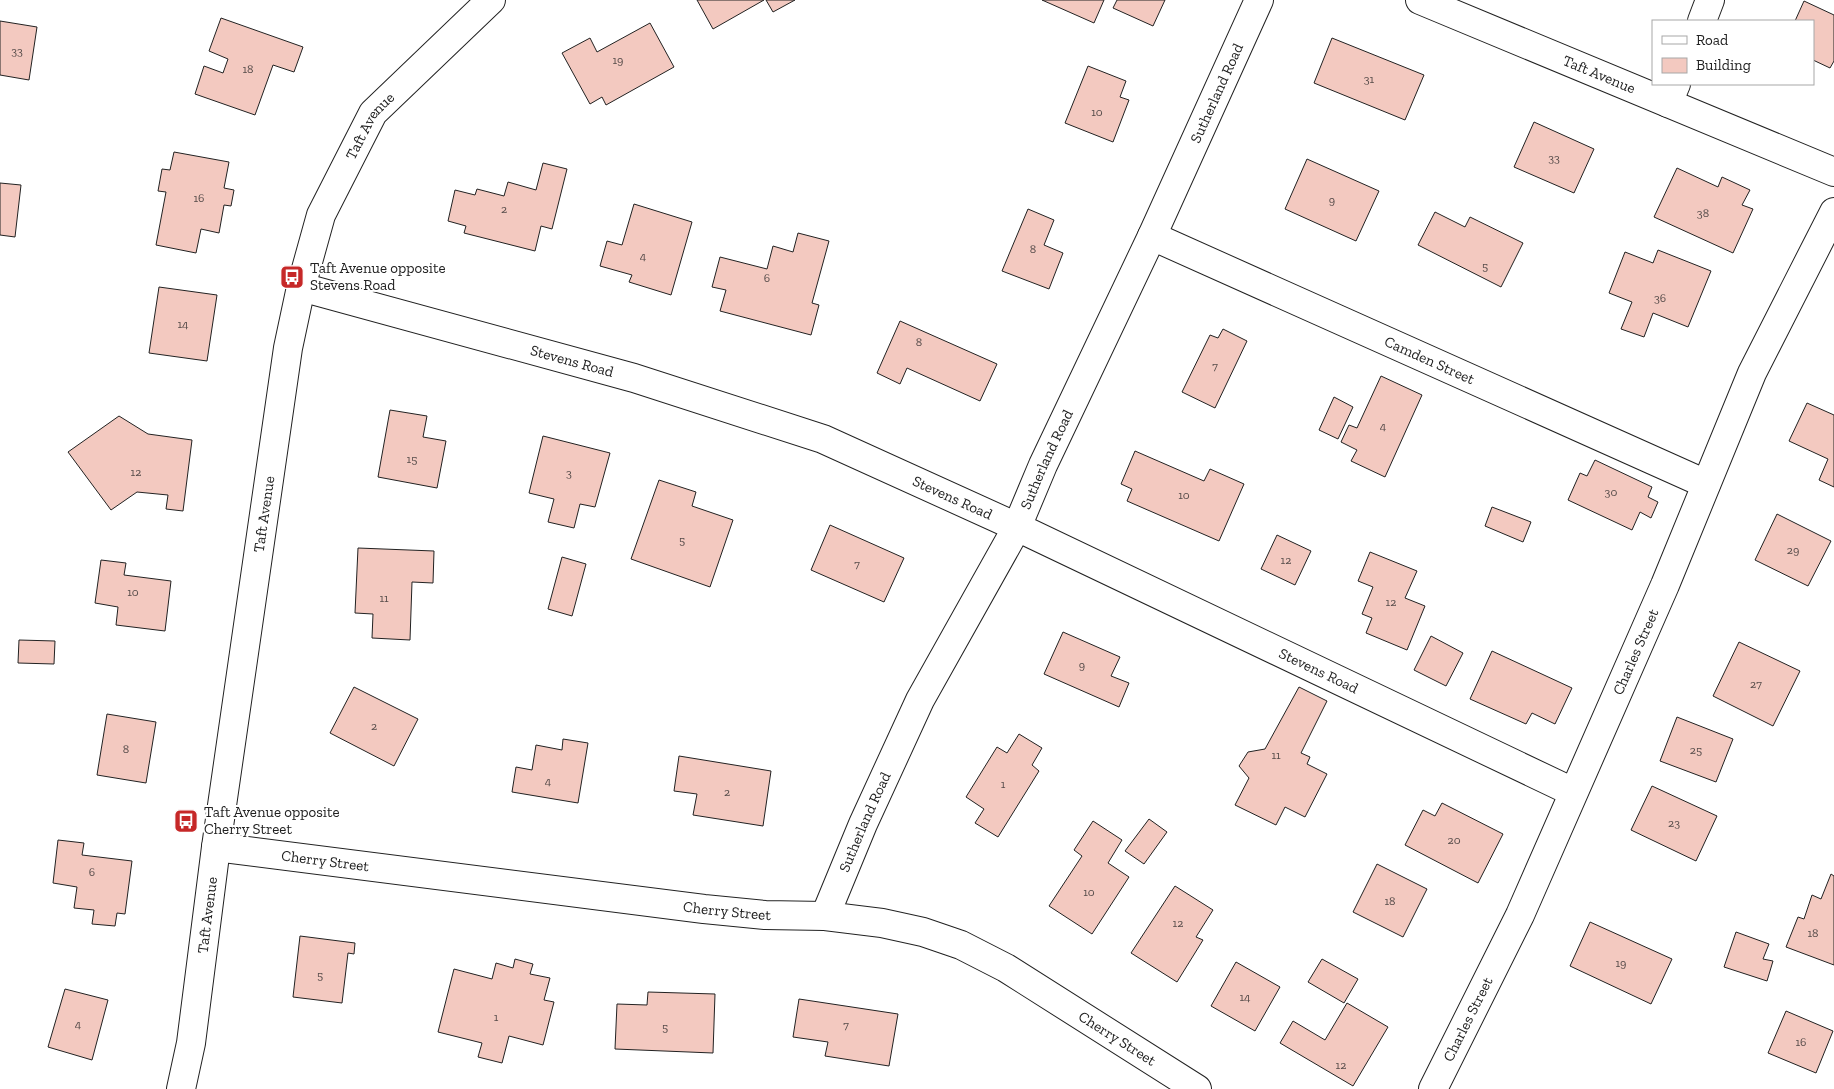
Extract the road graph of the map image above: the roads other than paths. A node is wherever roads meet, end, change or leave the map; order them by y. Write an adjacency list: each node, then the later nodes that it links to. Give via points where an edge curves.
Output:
1 (491, 0): 10 (street, Taft Avenue, via 373,113 321,215)
2 (1259, 0): 9 (street, Sutherland Road)
3 (1420, 0): 6 (street, Taft Avenue)
4 (1710, 0): 5 (street)
5 (1702, 20)
6 (1672, 94): 7 (street, Taft Avenue)
7 (1834, 172)
8 (1834, 212): 11 (street, Charles Street, via 1752,373)
9 (1152, 236): 11 (street, Camden Street); 12 (street, Sutherland Road, via 1043,465)
10 (301, 287): 12 (street, Stevens Road, via 634,378 823,439); 14 (street, Taft Avenue, via 288,348)
11 (1706, 484): 13 (street, Charles Street)
12 (1017, 527): 13 (street, Stevens Road); 15 (street, Sutherland Road, via 920,700 862,824)
13 (1573, 792): 18 (street, Charles Street, via 1520,914)
14 (216, 847): 15 (street, Cherry Street, via 704,909); 16 (street, Taft Avenue, via 192,1043)
15 (825, 916): 17 (street, Cherry Street, via 882,923 961,945 1006,968)
16 (181, 1089)
17 (1197, 1089)
18 (1433, 1089)

